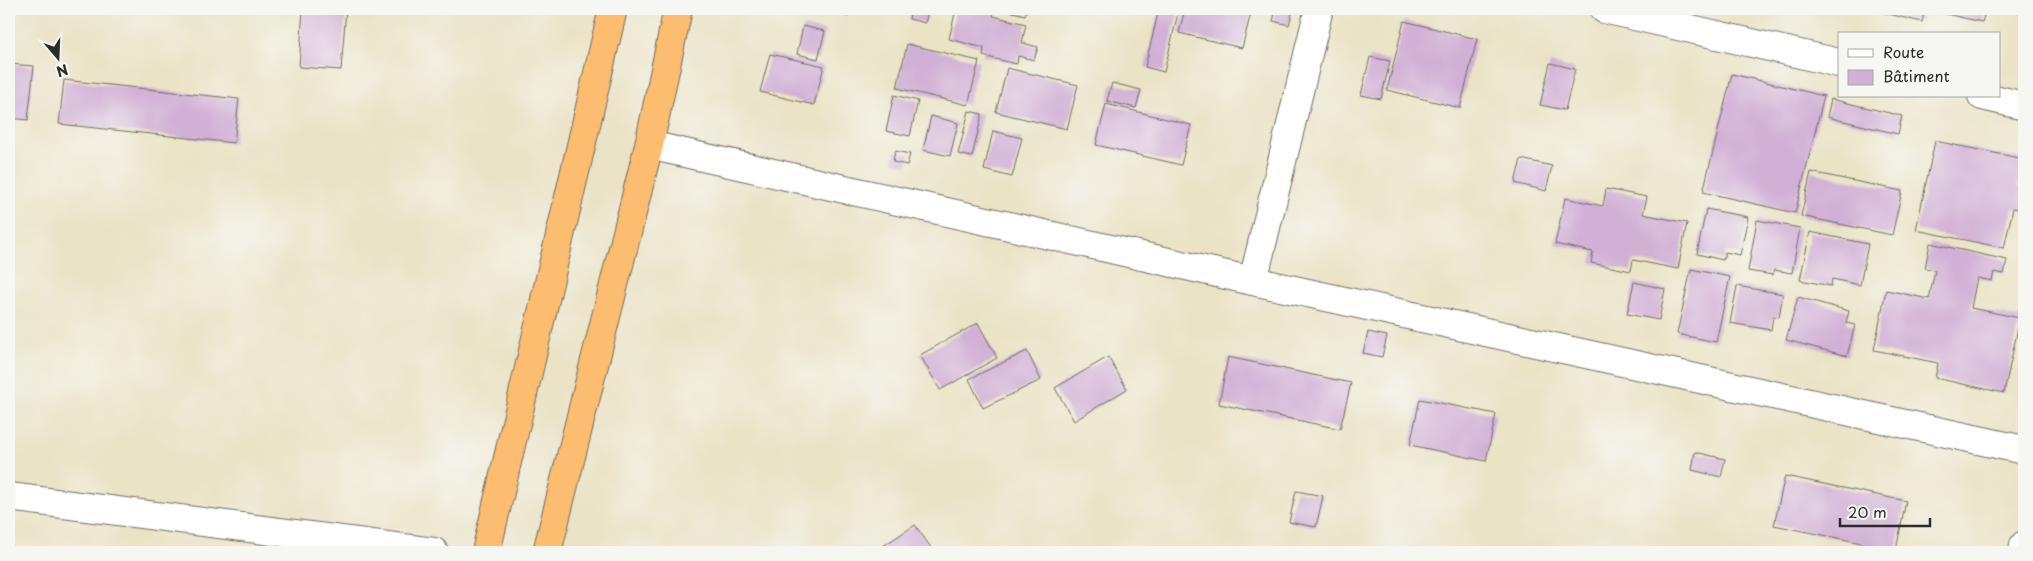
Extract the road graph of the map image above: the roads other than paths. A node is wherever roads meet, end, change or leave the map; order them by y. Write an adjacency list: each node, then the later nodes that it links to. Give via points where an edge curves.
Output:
1 (613, 9): 14 (highway)
2 (678, 9): 8 (highway)
3 (1320, 9): 9 (street)
4 (1604, 9): 5 (street)
5 (1838, 63)
6 (1990, 98): 7 (street)
7 (2024, 106)
8 (649, 145): 9 (street); 15 (highway)
9 (1254, 281): 10 (street)
10 (2024, 450)
11 (9, 497): 13 (street)
12 (2024, 546): 16 (street)
13 (434, 552)
14 (486, 552)
15 (547, 552)
16 (2023, 552)

